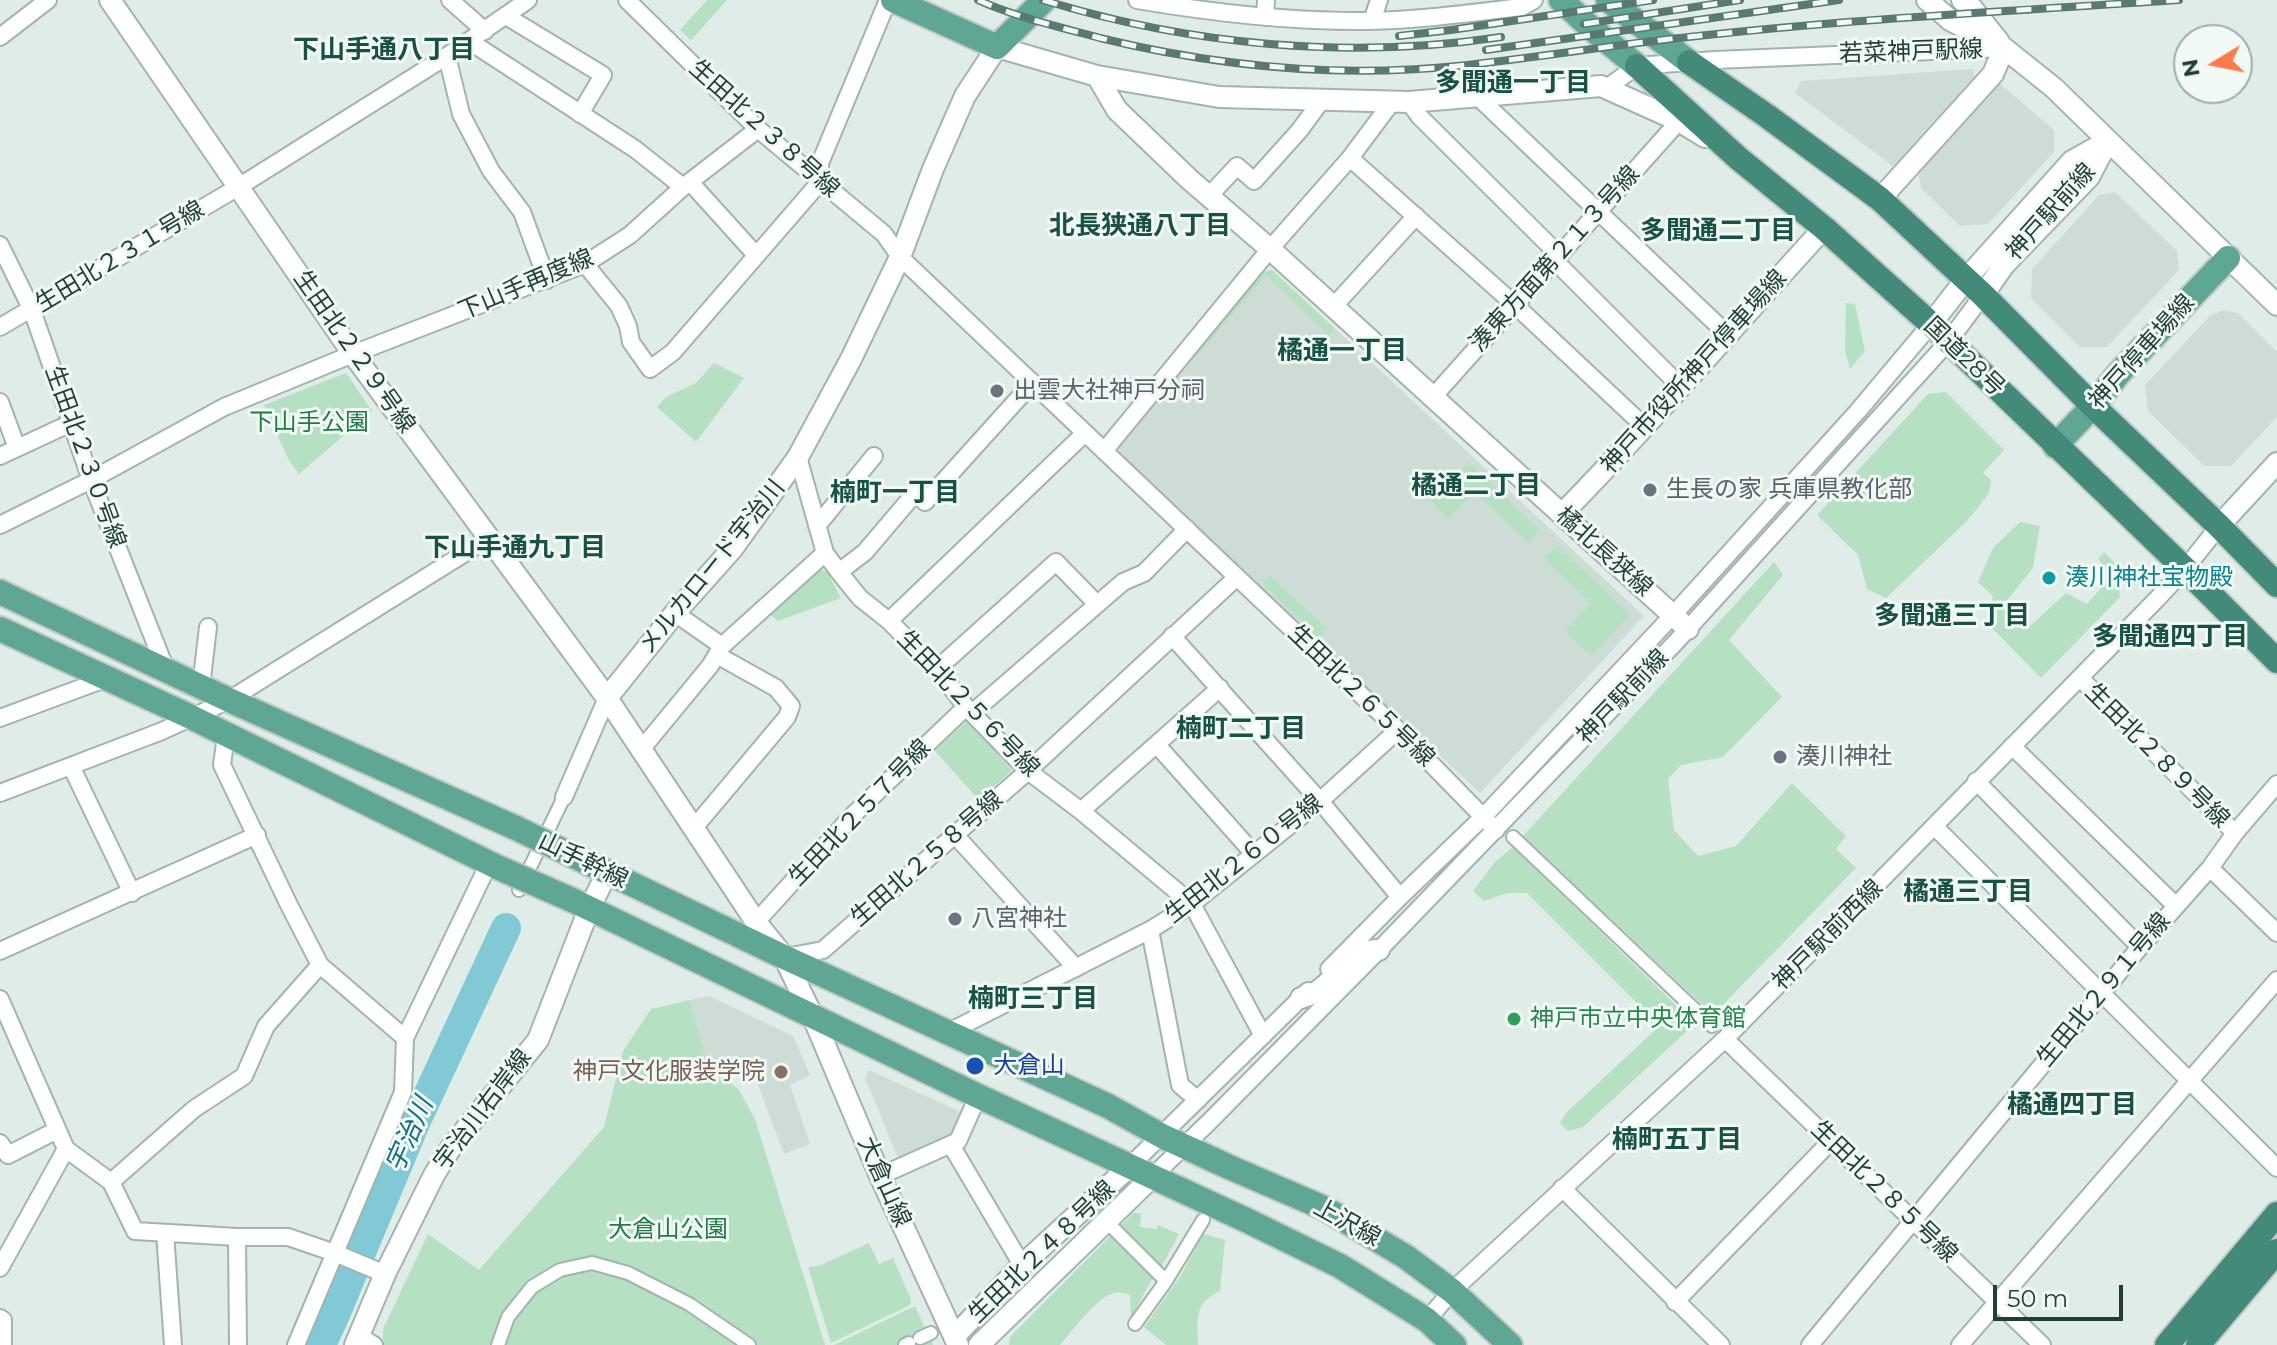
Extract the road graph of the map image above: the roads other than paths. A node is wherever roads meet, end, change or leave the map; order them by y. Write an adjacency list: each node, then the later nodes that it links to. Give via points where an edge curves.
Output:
1 (48, 0): 18 (street)
2 (110, 0): 39 (street, 生田北２２９号線)
3 (450, 0): 19 (street)
4 (528, 0): 16 (street, 生田北２３１号線)
5 (891, 0): 21 (main road); 37 (street, via 820,163)
6 (1044, 0): 21 (main road)
7 (1137, 0): 15 (street, via 1206,12)
8 (1379, 0): 17 (street)
9 (1534, 0): 17 (street, via 1522,7)
10 (1561, 0): 25 (main road)
11 (1608, 0): 24 (main road)
12 (1927, 0): 22 (street, via 1950,20)
13 (1962, 0): 22 (street)
14 (629, 1): 33 (street, 生田北２３８号線)
15 (1266, 8): 17 (street, via 1320,21)
16 (506, 16): 19 (street, 生田北２３１号線); 31 (street, via 603,75)
17 (1372, 21)
18 (3, 28)
19 (485, 31): 20 (street, 生田北２３１号線)
20 (469, 41): 23 (street, 生田北２３１号線); 31 (street)
21 (997, 47): 26 (street); 48 (street, メルカロード宇治川, via 965,96)
22 (2004, 48): 24 (street, 若菜神戸駅線); 34 (street, 若菜神戸駅線); 41 (street, via 1993,74)
23 (447, 56): 39 (street, 生田北２３１号線); 52 (street, via 461,114 491,171 522,212)
24 (1689, 62): 25 (street, 若菜神戸駅線); 41 (highway)
25 (1637, 66): 27 (street); 36 (highway, 国道28号)
26 (1097, 76): 29 (street, via 1219,97); 40 (street, 橘北長狭線, via 1117,110)
27 (1608, 87): 28 (street); 32 (street)
28 (1478, 97): 30 (street); 42 (street)
29 (1322, 100): 30 (street); 40 (street, via 1254,181 1237,166)
30 (1401, 102): 35 (street); 49 (street)
31 (580, 114): 38 (street)
32 (1679, 121): 36 (street); 42 (street, 湊東方面第２１３号線)
33 (758, 129): 37 (street, 生田北２３８号線); 38 (street, 下山手再度線)
34 (2108, 141): 50 (street, 若菜神戸駅線); 53 (street, 神戸駅前線, via 2072,161)
35 (1350, 158): 43 (street); 46 (street)
36 (1738, 158): 44 (highway, 国道28号)
37 (820, 182): 47 (street); 48 (street, 生田北２３８号線, via 884,234)
38 (687, 184): 47 (street); 51 (street, 下山手再度線, via 630,235)
39 (240, 186): 57 (street, 生田北２３１号線); 61 (street, 生田北２２９号線)
40 (1209, 196): 46 (street, 橘北長狭線)
41 (1880, 199): 53 (highway)
42 (1599, 211): 49 (street, 湊東方面第２１３号線); 60 (street)
43 (1416, 216): 55 (street); 56 (street)
44 (1824, 228): 59 (highway, 国道28号); 60 (street, 神戸市役所神戸停車場線)
45 (0, 245): 57 (street, 生田北２３０号線)
46 (1270, 249): 56 (street, 橘北長狭線); 72 (street)
47 (756, 255): 51 (street, via 673,352 650,369 631,342 619,306)
48 (900, 257): 62 (street, 生田北２３８号線); 75 (street, メルカロード宇治川)
49 (1558, 258): 55 (street, 湊東方面第２１３号線); 63 (street)
50 (2228, 258): 54 (street, 若菜神戸駅線); 66 (main road, 神戸停車場線)
51 (585, 264): 52 (street, 下山手再度線)
52 (547, 280): 61 (street, 下山手再度線)
53 (1974, 287): 59 (street, 神戸駅前線); 66 (highway)
54 (2272, 300)
55 (1514, 304): 64 (street, 湊東方面第２１３号線); 68 (street)
56 (1333, 307): 64 (street, 橘北長狭線)
57 (32, 310): 58 (street, 生田北２３１号線); 67 (street, 生田北２３０号線)
58 (0, 327)
59 (1939, 333): 70 (highway, 国道28号); 93 (street, 神戸駅前線); 93 (street, 神戸駅前線, via 1858,411)
60 (1727, 334): 63 (street, 神戸市役所神戸停車場線)
61 (353, 354): 77 (street, 下山手再度線, via 224,407); 83 (street, 生田北２２９号線)
62 (1030, 380): 69 (street, 生田北２３８号線); 86 (street, via 920,497)
63 (1680, 386): 68 (street, 神戸市役所神戸停車場線)
64 (1433, 397): 78 (street, 橘北長狭線)
65 (0, 402): 71 (street)
66 (2093, 406): 70 (main road, 神戸停車場線); 81 (highway)
67 (71, 423): 71 (street); 77 (street, 生田北２３０号線)
68 (1645, 427): 78 (street, 神戸市役所神戸停車場線)
69 (1085, 433): 72 (street, 生田北２６５号線); 92 (street)
70 (2055, 446): 85 (highway, 国道28号)
71 (17, 448): 73 (street)
72 (1104, 451): 82 (street, 生田北２６５号線)
73 (0, 456)
74 (874, 456): 80 (street)
75 (798, 457): 80 (street, 生田北２５６号線); 91 (street, メルカロード宇治川, via 733,548)
76 (2277, 463): 81 (street, 神戸駅前西線)
77 (91, 480): 79 (street, 下山手再度線); 100 (street, 生田北２３０号線)
78 (1562, 514): 93 (street, 橘北長狭線)
79 (0, 525)
80 (817, 526): 84 (street, 生田北２５６号線)
81 (2219, 526): 85 (street, 神戸駅前西線); 88 (highway)
82 (1187, 529): 87 (street, 生田北２６５号線); 90 (street, 生田北２５７号線, via 1144,573 1123,582)
83 (489, 538): 105 (street, 生田北２２９号線); 106 (street)
84 (825, 553): 86 (street, 生田北２５６号線); 97 (street)
85 (2185, 569): 98 (highway, 国道28号); 101 (street, 神戸駅前西線)
86 (839, 572): 92 (street, 生田北２５６号線)
87 (1237, 577): 96 (street, 生田北２５８号線); 110 (street, 生田北２６５号線)
88 (2277, 585)
89 (0, 592): 100 (main road, 山手幹線)
90 (1097, 604): 99 (street, via 1056,562); 107 (street, 生田北２５７号線)
91 (675, 613): 97 (street); 105 (street, メルカロード宇治川)
92 (889, 621): 99 (street, 生田北２５６号線)
93 (1681, 622): 123 (street, 神戸駅前線); 126 (street, 神戸駅前線)
94 (208, 627): 103 (street)
95 (0, 629): 102 (main road, 山手幹線)
96 (1172, 636): 104 (street); 116 (street, 生田北２５８号線)
97 (719, 651): 114 (street); 125 (street, via 776,688 791,706)
98 (2277, 661)
99 (937, 669): 107 (street, 生田北２５６号線)
100 (166, 670): 103 (main road, 山手幹線)
101 (2080, 678): 113 (street, 神戸駅前西線); 127 (street, 生田北２８９号線)
102 (105, 679): 108 (main road, 山手幹線); 109 (street)
103 (201, 687): 106 (main road, 山手幹線)
104 (1220, 688): 112 (street); 121 (street)
105 (607, 698): 114 (street); 120 (street)
106 (229, 700): 108 (street); 134 (main road, 山手幹線, bridge)
107 (969, 710): 116 (street, 生田北２５６号線); 141 (street, 生田北２５７号線, via 854,814)
108 (191, 717): 111 (main road, 山手幹線); 115 (street)
109 (0, 718)
110 (1398, 730): 121 (street, 生田北２６０号線); 123 (street, 生田北２６５号線)
111 (226, 735): 128 (street, via 222,765); 132 (main road, 山手幹線)
112 (1157, 745): 122 (street); 131 (street)
113 (2012, 746): 117 (street, 神戸駅前西線); 140 (street)
114 (640, 751): 125 (street)
115 (71, 766): 119 (street); 136 (street)
116 (1028, 771): 122 (street, 生田北２５６号線); 129 (street, 生田北２５８号線)
117 (1976, 781): 124 (street, 神戸駅前西線); 144 (street)
118 (2277, 784): 127 (street, 生田北２９１号線)
119 (0, 793)
120 (564, 797): 135 (street)
121 (1320, 801): 131 (street, 生田北２６０号線); 137 (street)
122 (1081, 811): 138 (street, 生田北２５６号線)
123 (1483, 817): 126 (street, 生田北２６５号線); 137 (street, 神戸駅前線)
124 (1935, 827): 151 (street); 159 (street, 神戸駅前西線)
125 (693, 829): 141 (street)
126 (1496, 830): 145 (street, 神戸駅前線)
127 (2235, 833): 133 (street, 生田北２９１号線)
128 (257, 835): 136 (street); 148 (street)
129 (955, 835): 147 (street, 生田北２５８号線, via 823,950); 149 (street)
130 (1513, 837): 155 (street)
131 (1254, 854): 138 (street, 生田北２６０号線)
132 (493, 865): 139 (main road, 山手幹線, bridge); 158 (street)
133 (2210, 868): 140 (street, 生田北２９１号線); 143 (street)
134 (598, 869): 139 (street, 宇治川右岸線); 147 (main road, 山手幹線)
135 (519, 890)
136 (132, 893): 146 (street)
137 (1400, 897): 152 (street, 神戸駅前線)
138 (1192, 904): 142 (street, 生田北２６０号線); 157 (street, 生田北２５６号線)
139 (581, 905): 154 (main road, 山手幹線); 186 (street, 宇治川右岸線, via 538,1040 452,1146)
140 (2175, 905): 144 (street, 生田北２９１号線)
141 (756, 922): 147 (street)
142 (1150, 930): 149 (street, 生田北２６０号線); 162 (street, via 1180,1085)
143 (2277, 933)
144 (2140, 947): 151 (street, 生田北２９１号線)
145 (1379, 950): 152 (street, via 1359,954 1318,992); 168 (street, 神戸駅前線)
146 (0, 951)
147 (784, 957): 154 (street); 156 (main road, 山手幹線)
148 (320, 965): 158 (street); 174 (street, via 266,1026 244,1076 194,1109)
149 (1076, 968): 156 (street, 生田北２６０号線)
150 (2277, 980): 160 (street)
151 (2101, 993): 160 (street); 178 (street, 生田北２９１号線)
152 (1301, 998): 157 (street, 神戸駅前線)
153 (0, 999): 163 (street)
154 (813, 1017): 161 (main road, 山手幹線); 172 (street, 大倉山線)
155 (1712, 1026)
156 (947, 1033): 164 (main road, 山手幹線)
157 (1263, 1036): 162 (street, 神戸駅前線)
158 (405, 1038): 183 (street, via 403,1092)
159 (1725, 1039): 165 (street, 生田北２８５号線); 175 (street, 神戸駅前西線)
160 (2189, 1079): 171 (street); 190 (street)
161 (978, 1096): 167 (street, via 958,1141); 170 (main road, 山手幹線)
162 (1198, 1100): 164 (street, 神戸駅前線)
163 (57, 1130): 166 (street, via 8,1155); 169 (street)
164 (1162, 1136): 168 (main road, 上沢線); 170 (street, 神戸駅前線)
165 (1832, 1140): 178 (street, 生田北２８５号線); 189 (street)
166 (0, 1143)
167 (951, 1145): 172 (street); 184 (street)
168 (1185, 1146): 173 (street, 神戸駅前線); 188 (main road, 上沢線, via 1324,1208)
169 (66, 1149): 174 (street); 185 (street)
170 (1129, 1167): 173 (main road, 山手幹線); 184 (street, 生田北２４８号線)
171 (2277, 1168)
172 (880, 1176): 194 (street, 大倉山線)
173 (1152, 1177): 192 (main road, 上沢線, via 1340,1266); 202 (street, 生田北２４８号線)
174 (111, 1182): 180 (street, via 135,1231)
175 (1562, 1188): 188 (street, 神戸駅前西線); 189 (street)
176 (2277, 1214): 209 (highway)
177 (1203, 1220): 187 (street)
178 (1915, 1221): 190 (street, 生田北２８５号線); 206 (street, 生田北２９１号線)
179 (1114, 1229): 187 (street)
180 (165, 1233): 181 (street); 197 (street)
181 (237, 1237): 183 (street, via 288,1237); 198 (street)
182 (2277, 1251): 210 (highway)
183 (338, 1254): 186 (street); 199 (street)
184 (1022, 1265): 194 (street, 生田北２４８号線)
185 (1, 1266)
186 (376, 1270): 195 (street, 宇治川右岸線)
187 (1166, 1281): 193 (street)
188 (1452, 1291): 192 (street, 神戸駅前西線); 204 (main road, 上沢線)
189 (1675, 1302): 205 (street)
190 (1997, 1302): 207 (street); 208 (street, 生田北２８５号線)
191 (0, 1318): 196 (street)
192 (1427, 1320): 203 (main road, 上沢線)
193 (1135, 1324)
194 (956, 1341)
195 (363, 1342)
196 (3, 1345)
197 (173, 1345)
198 (238, 1345)
199 (296, 1345)
200 (498, 1345): 201 (street, via 508,1317 532,1287 560,1270 592,1263 628,1273 689,1304)
201 (749, 1345)
202 (979, 1345)
203 (1454, 1345)
204 (1510, 1345)
205 (1721, 1345)
206 (1810, 1345)
207 (1960, 1345)
208 (2042, 1345)
209 (2167, 1345)
210 (2198, 1345)

